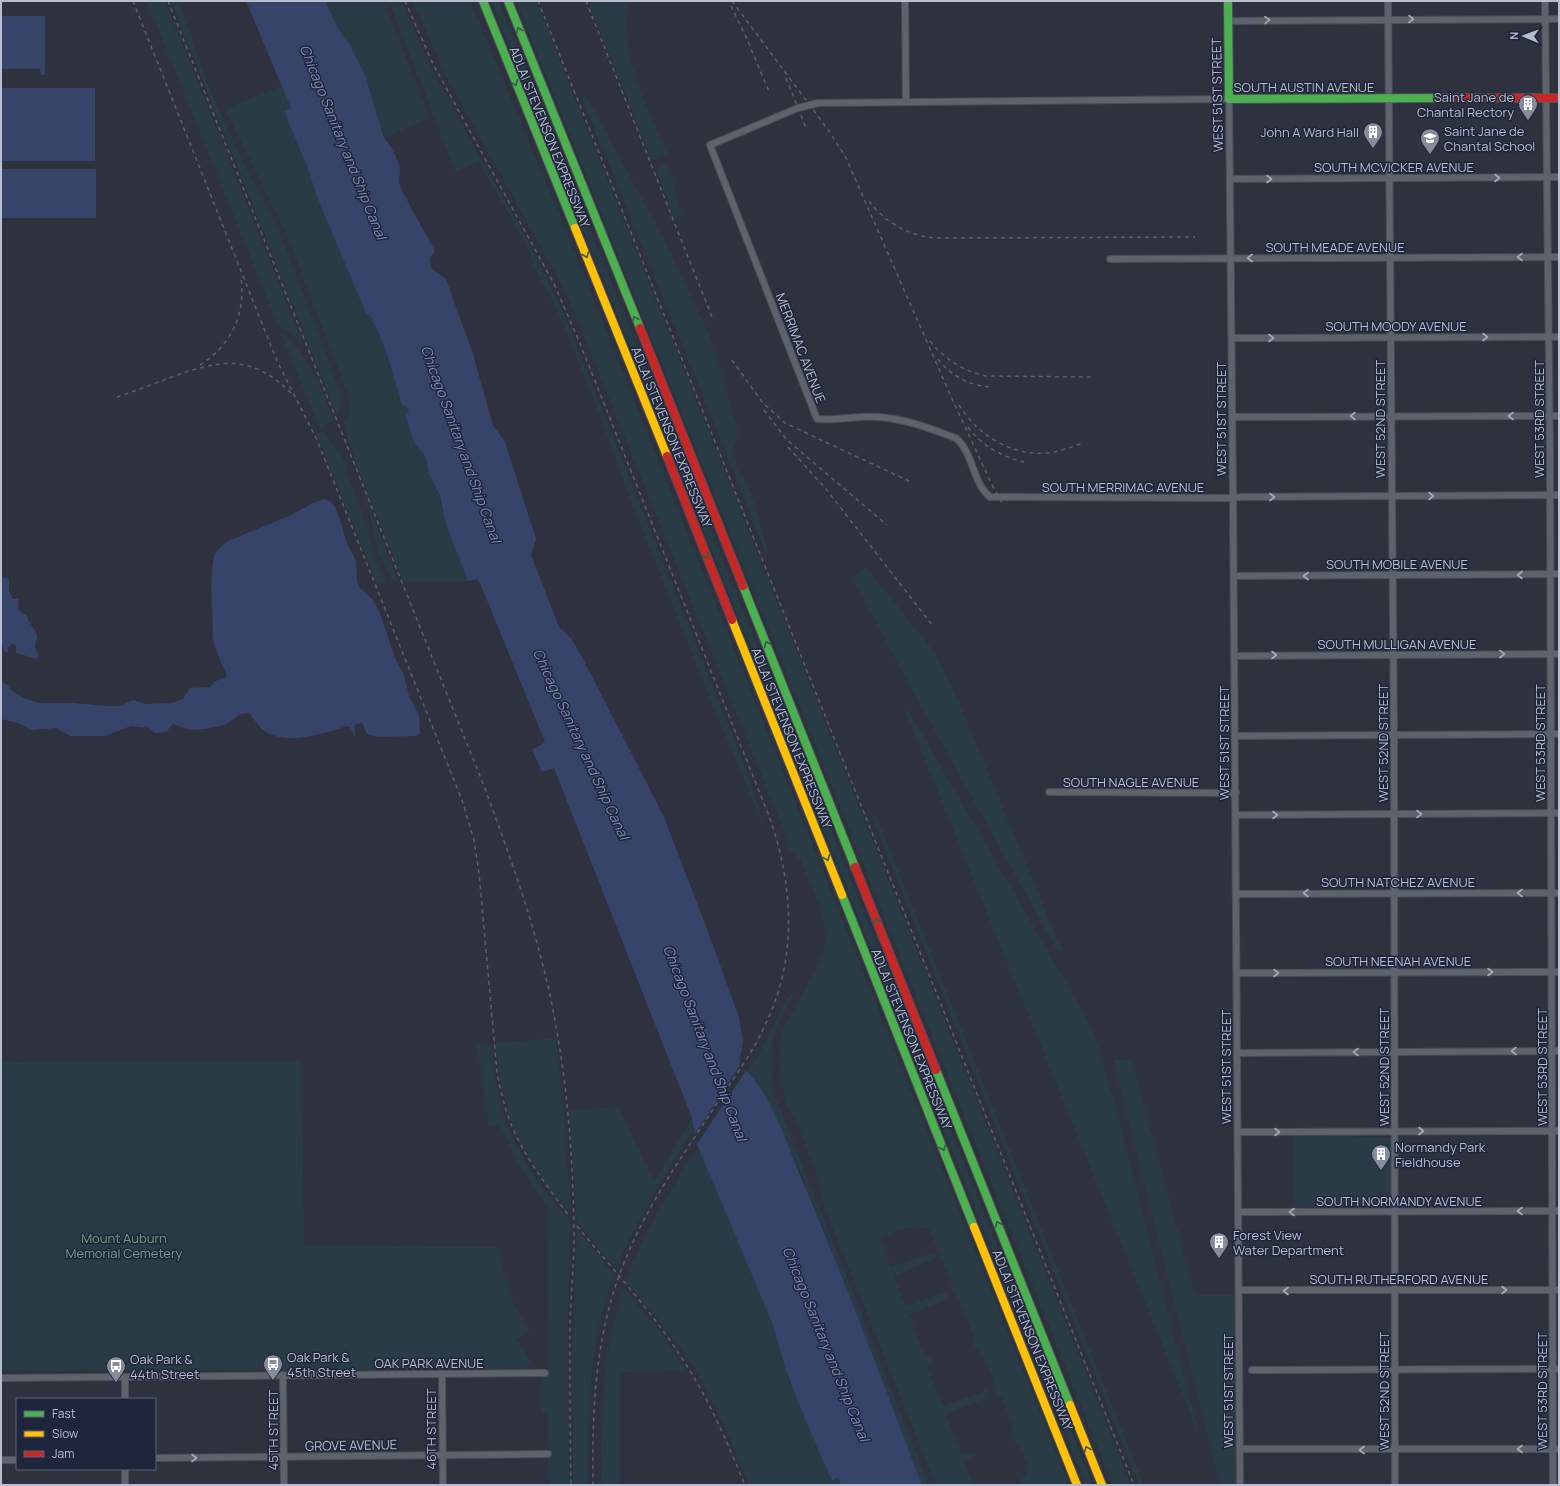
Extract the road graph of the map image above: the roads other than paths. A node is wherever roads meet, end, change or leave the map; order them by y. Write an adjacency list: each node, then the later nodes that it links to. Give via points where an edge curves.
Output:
1 (475, 1): 12 (main road, via 481,16)
2 (483, 1): 12 (main road, ADLAI STEVENSON EXPRESSWAY)
3 (508, 1): 101 (main road, ADLAI STEVENSON EXPRESSWAY, one-way to 3)
4 (904, 1): 17 (street)
5 (1228, 1): 11 (main road, WEST 51ST STREET)
6 (1388, 1): 8 (street, WEST 52ND STREET)
7 (1545, 1): 9 (street, WEST 53RD STREET)
8 (1388, 19): 9 (street, one-way to 9); 11 (street, one-way to 8); 15 (street, WEST 52ND STREET)
9 (1545, 19): 10 (street); 13 (street, WEST 53RD STREET)
10 (1559, 19)
11 (1228, 21): 16 (main road, WEST 51ST STREET)
12 (496, 34): 100 (main road, ADLAI STEVENSON EXPRESSWAY, one-way to 100, via 632,368)
13 (1547, 98): 14 (main road, SOUTH AUSTIN AVENUE); 15 (main road, SOUTH AUSTIN AVENUE); 20 (street, WEST 53RD STREET)
14 (1559, 98)
15 (1389, 99): 16 (main road, SOUTH AUSTIN AVENUE); 19 (street, WEST 52ND STREET)
16 (1229, 100): 17 (street, SOUTH AUSTIN AVENUE); 22 (street, WEST 51ST STREET)
17 (906, 102): 18 (street, SOUTH AUSTIN AVENUE, via 809,104)
18 (710, 145): 39 (street, MERRIMAC AVENUE, via 817,419 878,417 898,420 956,438 964,445 985,492 990,497)
19 (1389, 178): 20 (street, SOUTH MCVICKER AVENUE, one-way to 20); 22 (street, SOUTH MCVICKER AVENUE, one-way to 19); 26 (street, WEST 52ND STREET)
20 (1548, 178): 21 (street, SOUTH MCVICKER AVENUE); 23 (street, WEST 53RD STREET)
21 (1559, 178)
22 (1230, 179): 25 (street, WEST 51ST STREET)
23 (1548, 257): 24 (street, SOUTH MEADE AVENUE); 26 (street, SOUTH MEADE AVENUE, one-way to 26); 29 (street, WEST 53RD STREET)
24 (1559, 257)
25 (1232, 258): 26 (street, SOUTH MEADE AVENUE, one-way to 25); 27 (street, SOUTH MEADE AVENUE); 31 (street, WEST 51ST STREET)
26 (1390, 258): 28 (street, WEST 52ND STREET)
27 (1110, 259)
28 (1391, 337): 29 (street, SOUTH MOODY AVENUE, one-way to 29); 31 (street, SOUTH MOODY AVENUE, one-way to 28); 32 (street, WEST 52ND STREET)
29 (1549, 337): 30 (street, SOUTH MOODY AVENUE); 33 (street, WEST 53RD STREET)
30 (1559, 337)
31 (1232, 338): 35 (street, WEST 51ST STREET)
32 (1392, 416): 33 (street, one-way to 32); 35 (street, one-way to 35); 38 (street, WEST 52ND STREET)
33 (1550, 416): 34 (street); 36 (street, WEST 53RD STREET)
34 (1559, 416)
35 (1232, 417): 40 (street, WEST 51ST STREET)
36 (1550, 495): 37 (street, SOUTH MERRIMAC AVENUE); 38 (street, SOUTH MERRIMAC AVENUE, one-way to 36); 41 (street, WEST 53RD STREET)
37 (1559, 495)
38 (1392, 496): 40 (street, SOUTH MERRIMAC AVENUE, one-way to 38); 43 (street, WEST 52ND STREET)
39 (999, 498): 40 (street, SOUTH MERRIMAC AVENUE)
40 (1234, 498): 44 (street, WEST 51ST STREET)
41 (1550, 574): 42 (street, SOUTH MOBILE AVENUE); 43 (street, SOUTH MOBILE AVENUE, one-way to 43); 45 (street, WEST 53RD STREET)
42 (1559, 574)
43 (1393, 575): 44 (street, SOUTH MOBILE AVENUE, one-way to 44); 47 (street, WEST 52ND STREET)
44 (1234, 576): 48 (street, WEST 51ST STREET)
45 (1551, 654): 46 (street, SOUTH MULLIGAN AVENUE); 47 (street, SOUTH MULLIGAN AVENUE, one-way to 45); 49 (street, WEST 53RD STREET)
46 (1559, 654)
47 (1393, 655): 48 (street, SOUTH MULLIGAN AVENUE, one-way to 47); 51 (street, WEST 52ND STREET)
48 (1235, 656): 52 (street, WEST 51ST STREET)
49 (1551, 734): 50 (street); 51 (street); 55 (street, WEST 53RD STREET)
50 (1559, 734)
51 (1394, 735): 52 (street); 57 (street, WEST 52ND STREET)
52 (1236, 736): 54 (street, WEST 51ST STREET)
53 (1049, 792): 54 (street, SOUTH NAGLE AVENUE)
54 (1236, 793): 58 (street, WEST 51ST STREET)
55 (1552, 813): 56 (street); 57 (street, one-way to 55); 60 (street, WEST 53RD STREET)
56 (1559, 813)
57 (1394, 814): 58 (street, one-way to 57); 59 (street, WEST 52ND STREET)
58 (1236, 815): 62 (street, WEST 51ST STREET)
59 (1394, 893): 60 (street, SOUTH NATCHEZ AVENUE, one-way to 59); 62 (street, SOUTH NATCHEZ AVENUE, one-way to 62); 63 (street, WEST 52ND STREET)
60 (1552, 893): 61 (street, SOUTH NATCHEZ AVENUE); 64 (street, WEST 53RD STREET)
61 (1559, 893)
62 (1236, 894): 65 (street, WEST 51ST STREET)
63 (1394, 972): 64 (street, SOUTH NEENAH AVENUE, one-way to 64); 65 (street, SOUTH NEENAH AVENUE, one-way to 63); 67 (street, WEST 52ND STREET)
64 (1556, 972): 66 (street, WEST 53RD STREET)
65 (1237, 973): 68 (street, WEST 51ST STREET)
66 (1556, 1051): 67 (street, one-way to 67); 70 (street, WEST 53RD STREET)
67 (1395, 1052): 68 (street, one-way to 68); 69 (street, WEST 52ND STREET)
68 (1238, 1053): 71 (street, WEST 51ST STREET)
69 (1395, 1131): 70 (street, one-way to 70); 71 (street, one-way to 69); 72 (street, WEST 52ND STREET)
70 (1556, 1131): 73 (street, WEST 53RD STREET)
71 (1238, 1132): 74 (street, WEST 51ST STREET)
72 (1395, 1211): 73 (street, SOUTH NORMANDY AVENUE, one-way to 72); 74 (street, SOUTH NORMANDY AVENUE, one-way to 74); 77 (street, WEST 52ND STREET)
73 (1556, 1211): 76 (street, WEST 53RD STREET)
74 (1239, 1212): 75 (street, WEST 51ST STREET)
75 (1239, 1290): 77 (street, SOUTH RUTHERFORD AVENUE, one-way to 75); 87 (street, WEST 51ST STREET)
76 (1556, 1290): 77 (street, SOUTH RUTHERFORD AVENUE, one-way to 76); 78 (street, WEST 53RD STREET)
77 (1395, 1291): 80 (street, WEST 52ND STREET)
78 (1556, 1369): 80 (street); 88 (street, WEST 53RD STREET)
79 (1252, 1370): 80 (street)
80 (1395, 1370): 89 (street, WEST 52ND STREET)
81 (545, 1373): 82 (street, OAK PARK AVENUE)
82 (442, 1374): 83 (street, OAK PARK AVENUE); 91 (street, 46TH STREET)
83 (284, 1375): 84 (street, OAK PARK AVENUE); 92 (street, 45TH STREET)
84 (125, 1377): 85 (street, OAK PARK AVENUE); 86 (street)
85 (1, 1378)
86 (125, 1398)
87 (1240, 1449): 89 (street, one-way to 87); 102 (street, WEST 51ST STREET)
88 (1556, 1449): 89 (street, one-way to 89); 104 (street, WEST 53RD STREET)
89 (1395, 1450): 103 (street, WEST 52ND STREET)
90 (548, 1454): 91 (street, GROVE AVENUE)
91 (442, 1455): 92 (street, GROVE AVENUE); 99 (street, 46TH STREET)
92 (284, 1457): 93 (street, GROVE AVENUE, one-way to 92); 98 (street, 45TH STREET)
93 (156, 1458)
94 (1, 1460): 95 (street)
95 (16, 1460)
96 (125, 1470): 97 (street)
97 (125, 1485)
98 (284, 1485)
99 (443, 1485)
100 (1077, 1485)
101 (1102, 1485)
102 (1240, 1485)
103 (1396, 1485)
104 (1553, 1485)

